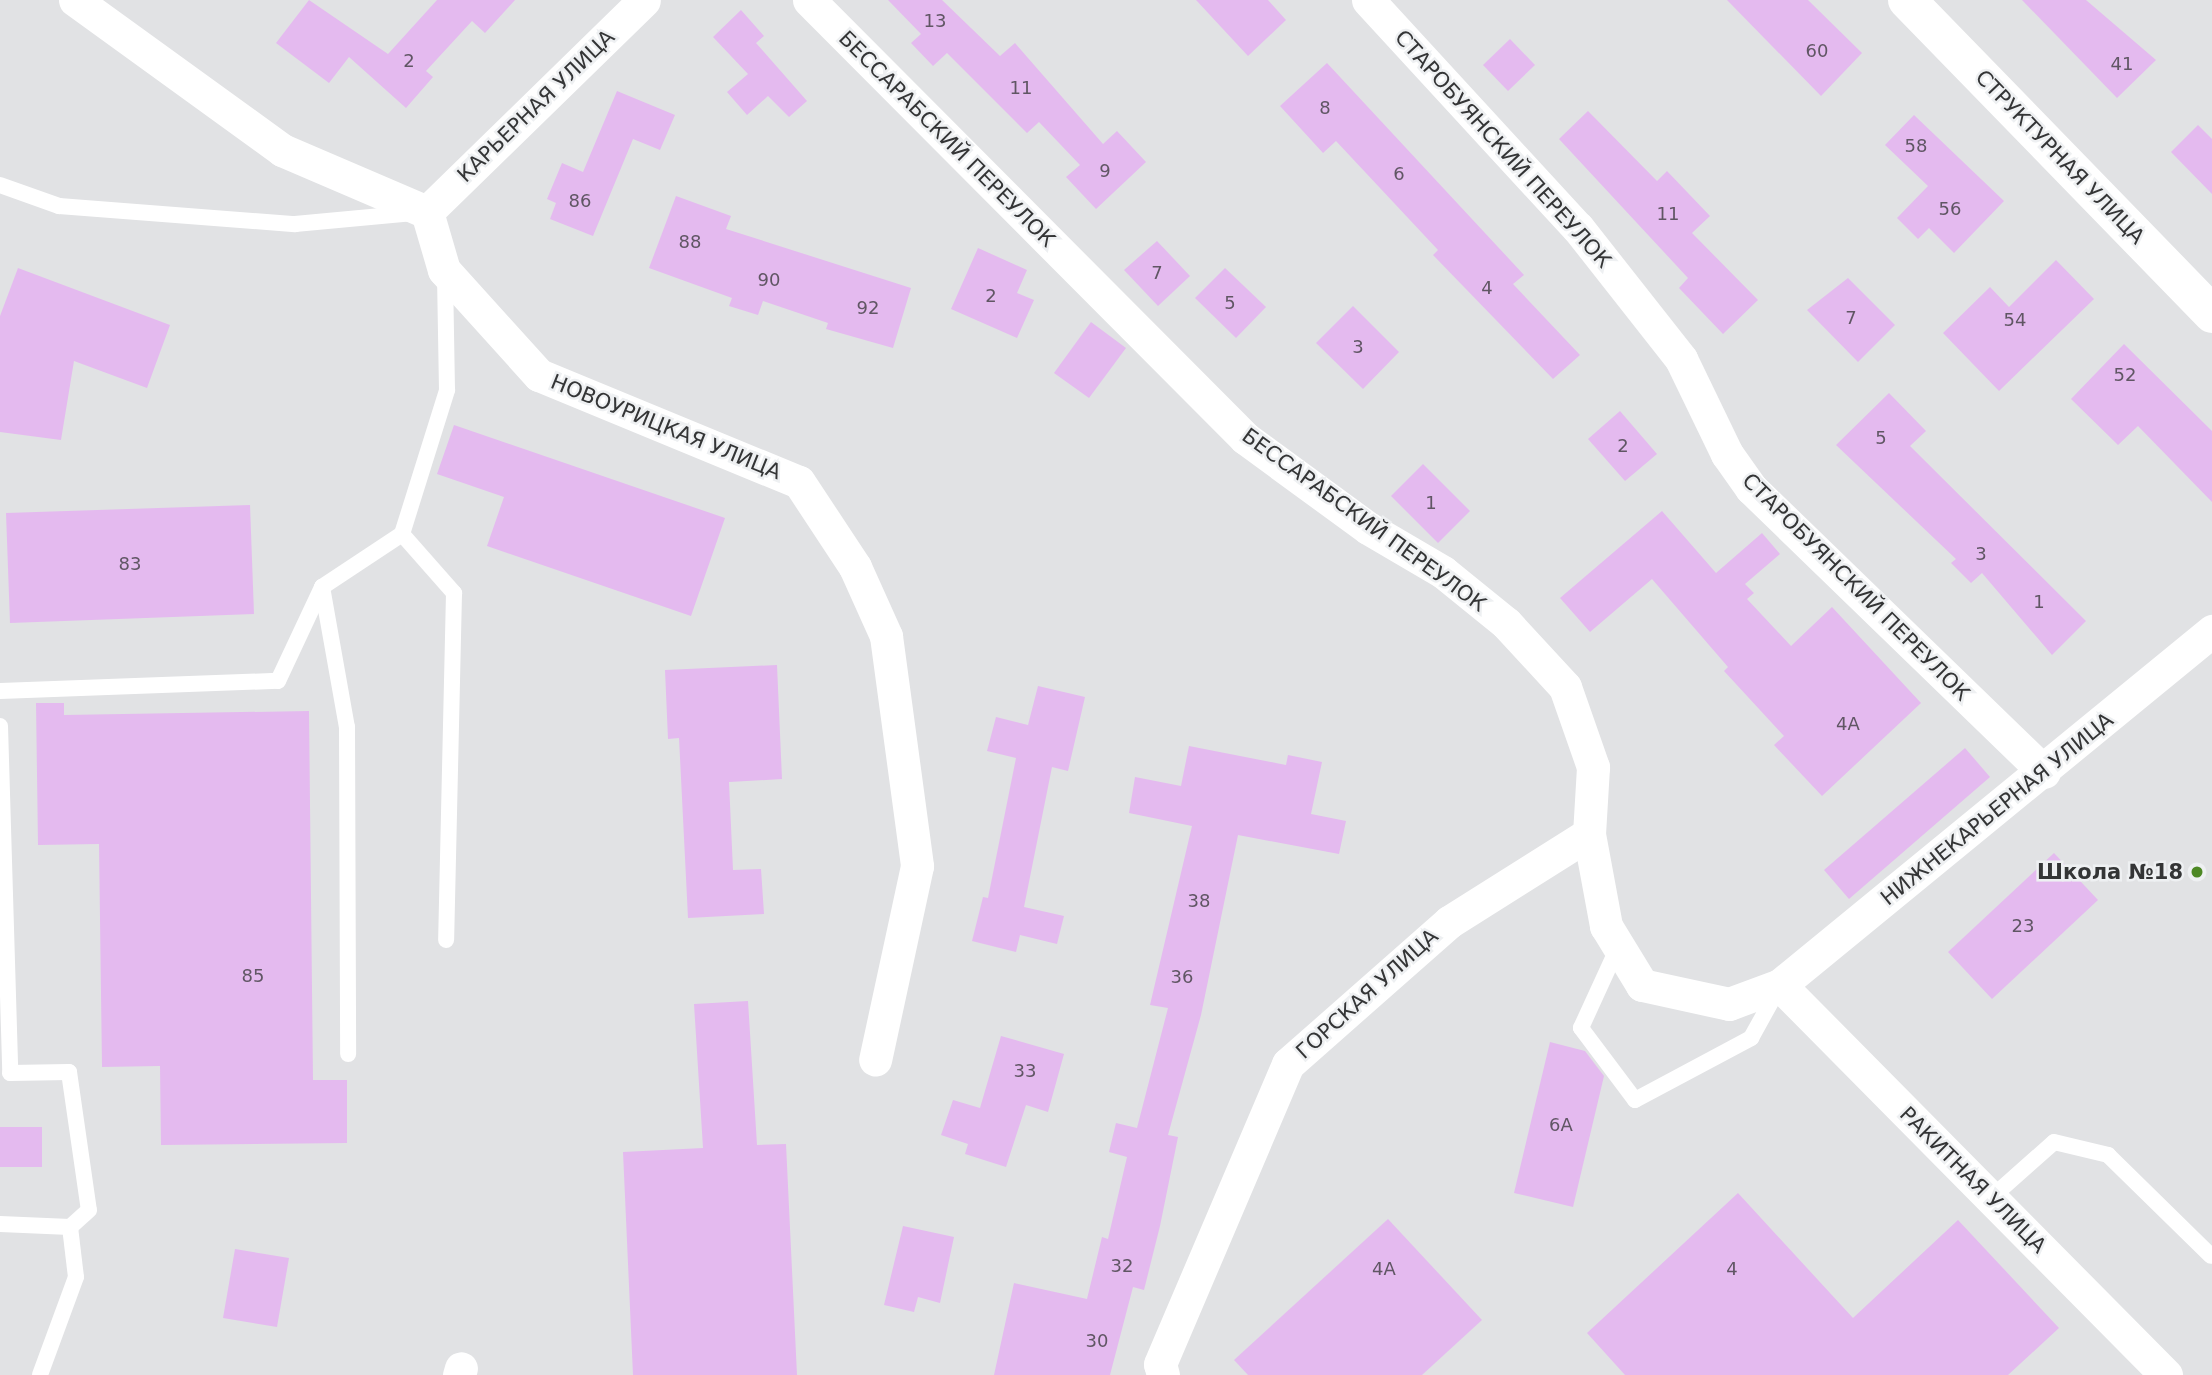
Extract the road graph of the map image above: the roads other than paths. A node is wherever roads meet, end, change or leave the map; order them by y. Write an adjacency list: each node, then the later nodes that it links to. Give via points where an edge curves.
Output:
1 (75, 0): 7 (street, via 282,150)
2 (644, 0): 7 (street, КАРЬЕРНАЯ УЛИЦА)
3 (809, 0): 16 (street, БЕССАРАБСКИЙ ПЕРЕУЛОК, via 1245,438 1368,528 1443,572 1506,623 1565,687 1593,767)
4 (1368, 0): 15 (street, СТАРОБУЯНСКИЙ ПЕРЕУЛОК, via 1578,228 1672,348 1751,488)
5 (1907, 0): 9 (main road, СТРУКТУРНАЯ УЛИЦА)
6 (0, 185): 7 (lane, via 59,206 295,223)
7 (427, 212): 8 (street, НОВОУРИЦКАЯ УЛИЦА)
8 (444, 270): 10 (lane, via 447,390); 21 (street, НОВОУРИЦКАЯ УЛИЦА, via 539,375 799,482 855,567 886,636 917,866)
9 (2212, 314)
10 (402, 534): 11 (lane); 17 (lane, via 454,593)
11 (322, 587): 13 (lane, via 278,681); 20 (lane, via 347,727)
12 (2212, 631): 15 (street, НИЖНЕКАРЬЕРНАЯ УЛИЦА)
13 (0, 691)
14 (0, 726): 24 (lane, via 10,1073 69,1072 89,1210)
15 (2044, 772): 19 (street, НИЖНЕКАРЬЕРНАЯ УЛИЦА)
16 (1589, 834): 18 (street, БЕССАРАБСКИЙ ПЕРЕУЛОК, via 1606,926); 27 (street, ГОРСКАЯ УЛИЦА, via 1449,922 1288,1064 1160,1364)
17 (446, 940)
18 (1619, 947): 19 (street, БЕССАРАБСКИЙ ПЕРЕУЛОК, via 1642,985 1729,1004); 19 (lane, via 1581,1028 1635,1100 1751,1038)
19 (1780, 985): 22 (street, РАКИТНАЯ УЛИЦА)
20 (348, 1054)
21 (875, 1060)
22 (1991, 1198): 25 (lane, via 2054,1142 2108,1155); 28 (street, РАКИТНАЯ УЛИЦА)
23 (0, 1224): 24 (lane)
24 (70, 1227): 26 (lane, via 76,1278)
25 (2211, 1256)
26 (40, 1375)
27 (1163, 1375)
28 (2166, 1375)

